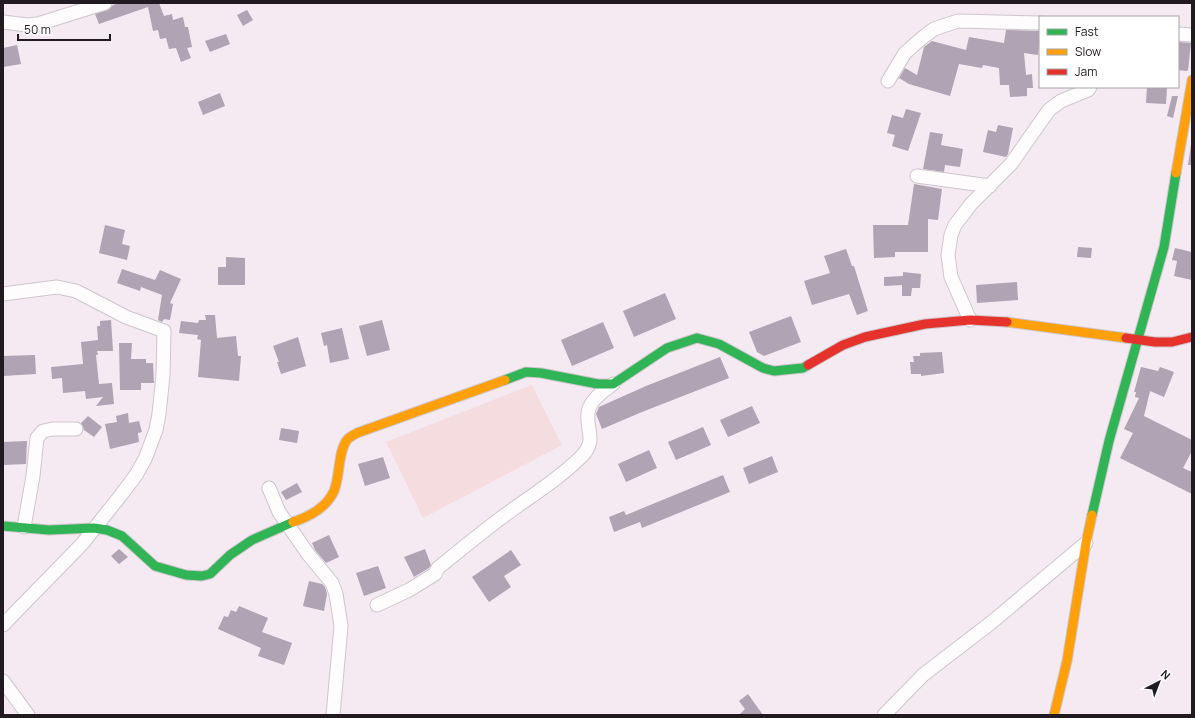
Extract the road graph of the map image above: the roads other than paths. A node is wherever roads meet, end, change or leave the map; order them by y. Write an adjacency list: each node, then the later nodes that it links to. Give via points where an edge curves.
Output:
1 (105, 3): 2 (street, via 38,24)
2 (3, 22)
3 (1039, 23): 7 (street, via 958,21 934,29 905,53)
4 (1179, 34): 5 (street)
5 (1192, 35)
6 (1192, 80): 14 (street, via 1164,247)
7 (888, 81)
8 (1089, 88): 10 (street, via 1061,100 1049,110 1011,164)
9 (917, 176): 10 (street)
10 (990, 186): 12 (street, via 962,214 951,235 948,255 951,277)
11 (3, 294): 21 (street, via 57,287 76,291 126,317 164,331 163,375 151,445 136,475)
12 (970, 320): 14 (street, via 1014,322); 15 (street, via 925,324 865,337 843,345 803,368 781,371 763,368 719,344 697,338 667,348)
13 (1192, 337): 14 (street, via 1166,342)
14 (1137, 339): 22 (street, via 1109,441)
15 (613, 384): 18 (street, via 598,384 541,372 526,372 357,433 347,440 343,447 334,491 326,502 314,513); 23 (street, via 590,405 590,443 583,455 478,535 438,568 435,574)
16 (76, 429): 20 (street, via 53,429 43,432 37,438)
17 (268, 488): 18 (street)
18 (287, 524): 21 (street, via 252,540 230,555 210,574 202,576 186,575 155,566 122,536); 27 (street, via 332,583 336,594 341,626)
19 (3, 526): 20 (street)
20 (24, 527): 21 (street, via 49,530)
21 (94, 528): 24 (street, via 82,544)
22 (1086, 543): 28 (street, via 992,622 923,675); 29 (street, via 1067,661)
23 (377, 605)
24 (3, 625)
25 (3, 681): 26 (street)
26 (28, 715)
27 (333, 715)
28 (884, 715)
29 (1054, 715)

